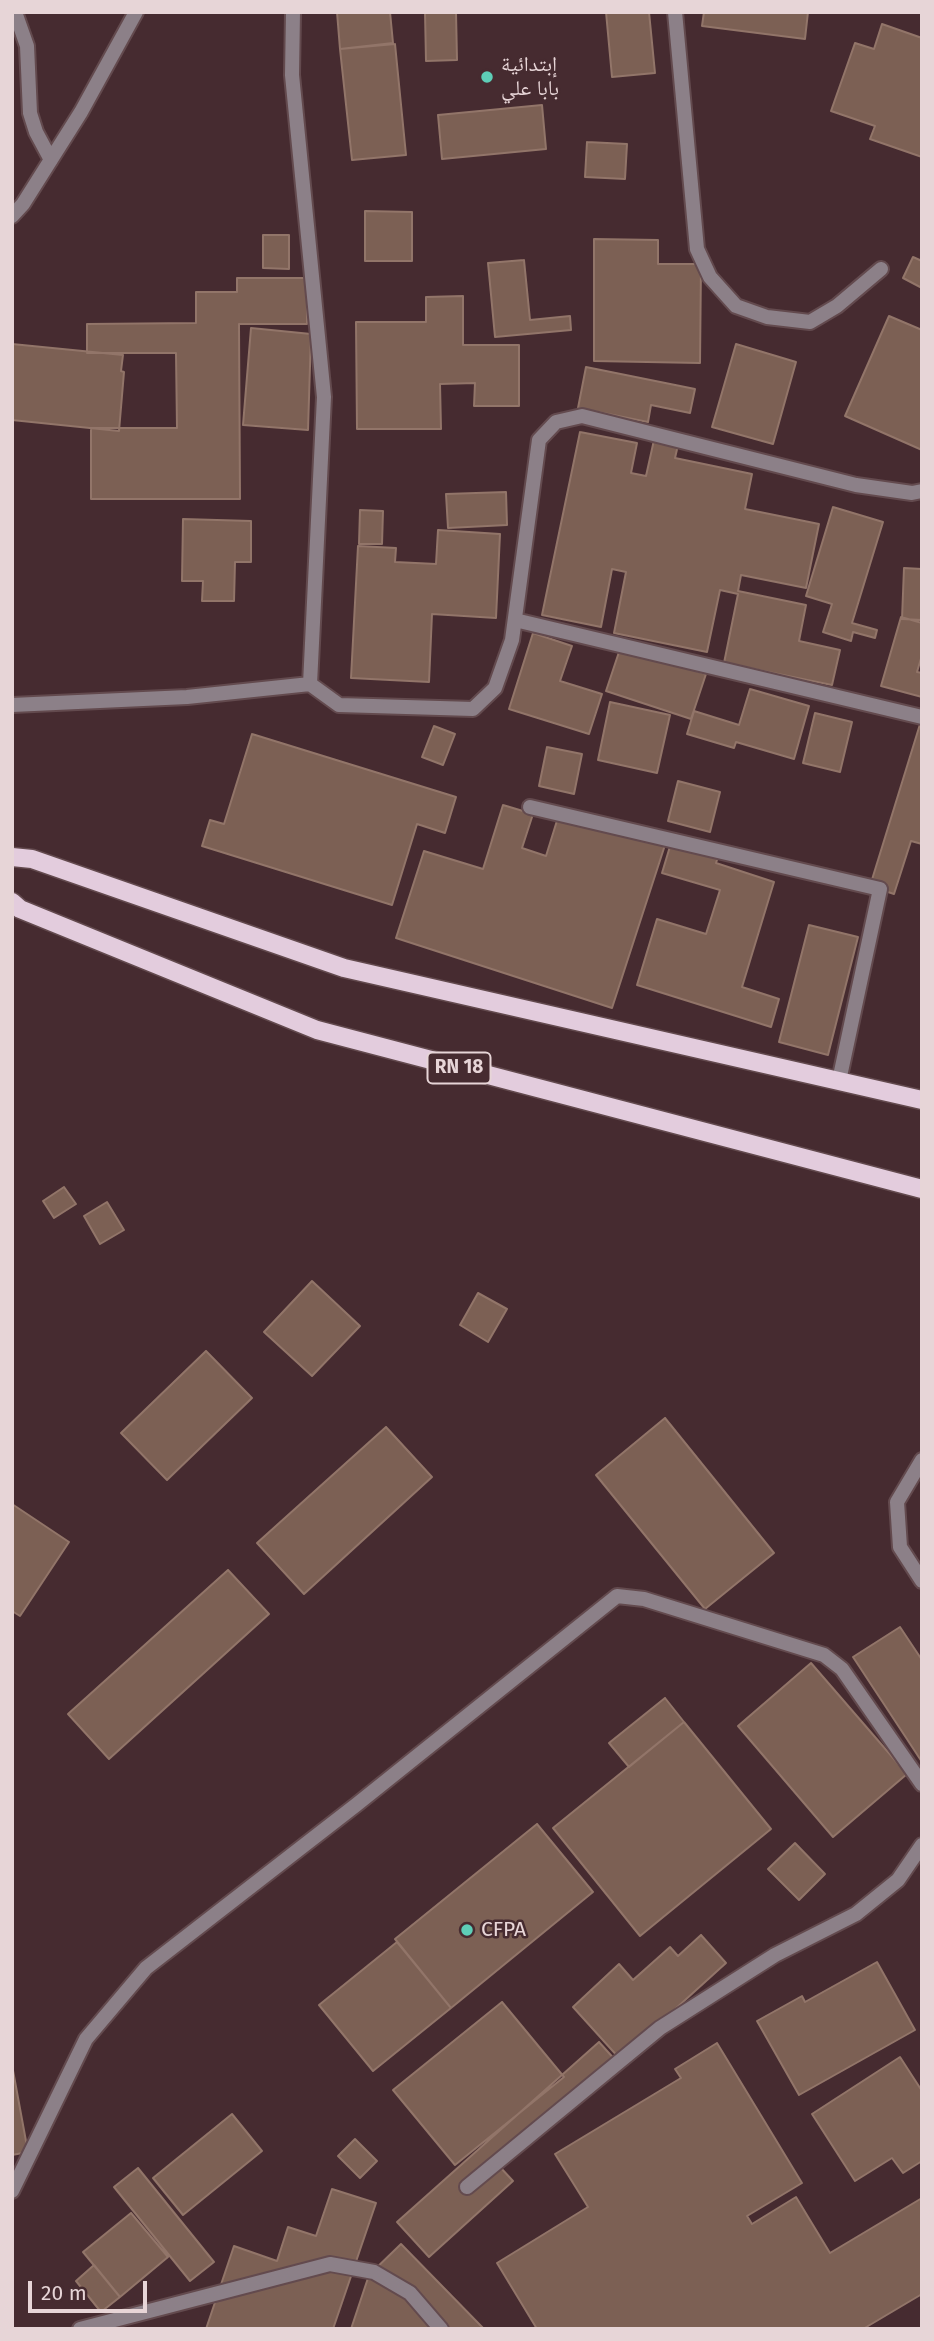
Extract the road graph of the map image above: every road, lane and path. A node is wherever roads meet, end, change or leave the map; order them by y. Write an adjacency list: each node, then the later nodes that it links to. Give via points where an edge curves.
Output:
1 (15, 12): 5 (street, via 27,46 30,113)
2 (136, 12): 5 (street)
3 (293, 12): 10 (street, via 292,75 324,397)
4 (676, 12): 7 (street, via 697,249 710,277 736,306 767,317 810,322)
5 (51, 160): 6 (street)
6 (12, 216)
7 (881, 269)
8 (922, 491): 9 (street, via 856,485 582,416 556,422 538,440)
9 (514, 620): 10 (street, via 495,688 473,709 339,705); 12 (street)
10 (310, 684): 11 (street, via 187,697)
11 (12, 705)
12 (922, 717)
13 (530, 807): 16 (street, via 880,889)
14 (12, 857): 16 (main road, via 33,859 344,968)
15 (12, 902): 18 (main road, RN 18, via 317,1030)
16 (839, 1081): 17 (main road)
17 (922, 1100)
18 (922, 1189)
19 (922, 1460): 20 (street, via 897,1502 900,1547)
20 (922, 1581)
21 (922, 1784): 24 (street, via 842,1669 824,1655 644,1598 617,1596 146,1968 86,2039)
22 (922, 1844): 23 (street, via 898,1880 856,1914 775,1955 660,2028)
23 (467, 2187)
24 (12, 2191)
25 (80, 2329): 26 (street, via 330,2264 374,2272 410,2293)
26 (440, 2329)

